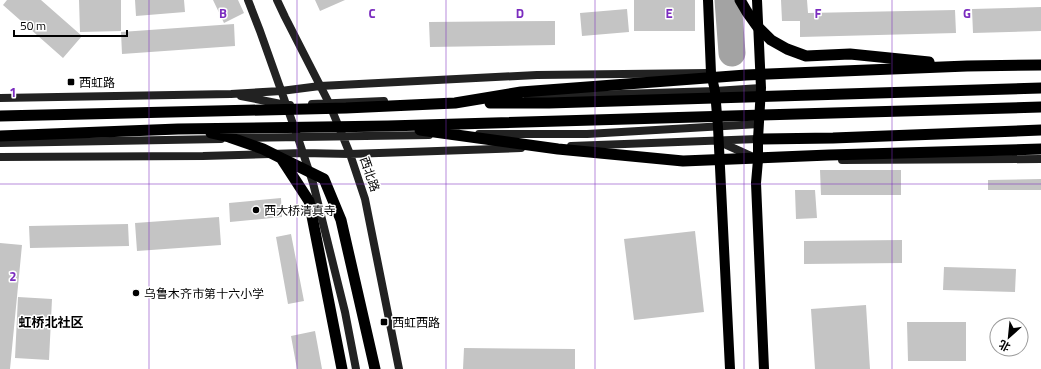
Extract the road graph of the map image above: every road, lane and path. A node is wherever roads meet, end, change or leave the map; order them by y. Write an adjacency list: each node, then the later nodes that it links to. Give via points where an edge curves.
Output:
1 (248, 0): 14 (main road)
2 (277, 0): 11 (main road, 西北路)
3 (708, 0): 10 (main road)
4 (740, 0): 8 (highway, via 757,26 771,40 806,56 850,54)
5 (757, 0): 9 (main road)
6 (1041, 61): 9 (main road)
7 (1041, 65): 8 (highway)
8 (967, 66): 19 (highway, via 746,75 521,92)
9 (760, 72): 10 (main road); 12 (main road)
10 (711, 73): 11 (main road, via 537,76); 15 (main road)
11 (320, 86): 14 (main road); 18 (main road, 西北路)
12 (761, 88): 15 (main road); 23 (main road)
13 (1041, 88): 19 (highway, via 549,103)
14 (281, 90): 16 (main road); 20 (main road)
15 (715, 91): 18 (main road); 25 (main road)
16 (231, 94): 17 (main road); 20 (main road)
17 (0, 98)
18 (329, 103): 20 (main road); 29 (main road, 西北路)
19 (455, 103): 22 (highway)
20 (286, 105): 30 (main road)
21 (1041, 107): 24 (highway)
22 (0, 116)
23 (759, 124): 25 (main road); 31 (main road)
24 (388, 126): 26 (highway); 34 (highway, via 558,149 683,161)
25 (718, 127): 29 (main road, via 587,134); 32 (main road)
26 (178, 129): 28 (highway); 38 (highway, via 229,137)
27 (1041, 130): 31 (highway)
28 (0, 136)
29 (343, 136): 30 (main road); 36 (main road, 西北路)
30 (298, 138): 33 (main road); 35 (main road)
31 (758, 139): 32 (main road); 40 (main road)
32 (718, 141): 36 (main road); 40 (main road); 45 (main road)
33 (0, 143)
34 (1041, 149)
35 (303, 153): 36 (main road); 37 (main road); 42 (main road, via 313,183 345,312)
36 (350, 154): 44 (main road, 西北路, via 366,199)
37 (0, 157)
38 (281, 158): 41 (highway, via 309,201); 43 (highway, via 324,179 341,220)
39 (1041, 159): 40 (main road)
40 (758, 160): 46 (main road, via 756,183)
41 (342, 369)
42 (356, 369)
43 (375, 369)
44 (399, 369)
45 (730, 369)
46 (764, 369)

